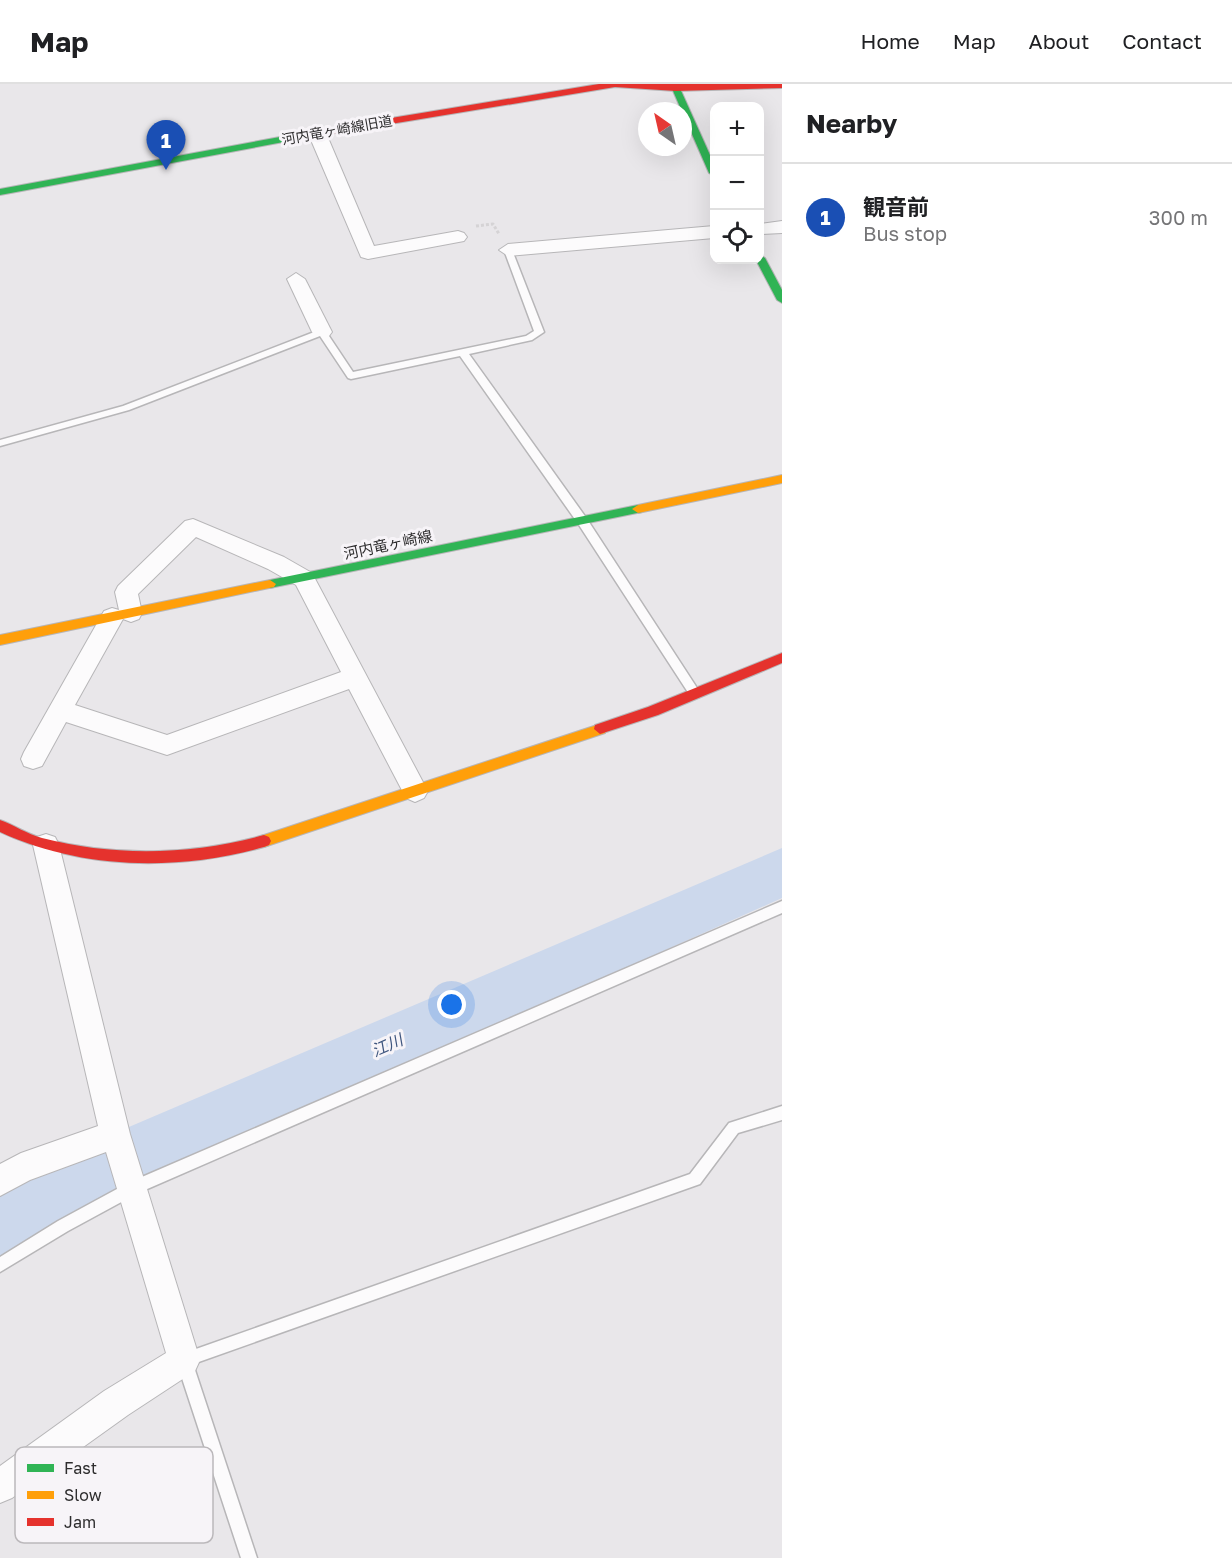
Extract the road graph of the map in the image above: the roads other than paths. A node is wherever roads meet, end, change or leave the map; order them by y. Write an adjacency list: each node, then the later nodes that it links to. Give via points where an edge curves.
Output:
1 (782, 85): 2 (street)
2 (675, 86): 3 (street, 河内竜ヶ崎線旧道, via 581,88); 4 (street)
3 (317, 133): 5 (street, 河内竜ヶ崎線旧道); 9 (street, via 368,253)
4 (710, 164)
5 (0, 192)
6 (782, 227): 7 (street)
7 (764, 229)
8 (710, 232): 10 (street)
9 (458, 237)
10 (508, 250): 15 (lane, via 539,332 529,338)
11 (762, 264): 13 (street)
12 (296, 279): 14 (street)
13 (782, 300)
14 (322, 332): 15 (lane, via 351,376); 16 (lane, via 126,408)
15 (463, 353): 18 (lane)
16 (0, 443)
17 (782, 479): 18 (street, 河内竜ヶ崎線)
18 (583, 522): 19 (street, 河内竜ヶ崎線); 24 (lane)
19 (304, 579): 20 (street, 河内竜ヶ崎線); 20 (street, via 193,527 126,592); 23 (street)
20 (121, 615): 21 (street, 河内竜ヶ崎線); 25 (street)
21 (0, 640)
22 (782, 658): 24 (street)
23 (355, 677): 25 (street, via 166,745); 27 (street)
24 (695, 694): 27 (street)
25 (60, 710): 26 (street)
26 (33, 759)
27 (415, 791): 29 (street, via 222,852 150,858)
28 (0, 826): 29 (street)
29 (46, 845): 32 (street)
30 (782, 908): 33 (lane)
31 (782, 1113): 36 (lane, via 734,1128 695,1179)
32 (115, 1134): 33 (street); 34 (street, via 21,1168)
33 (131, 1180): 35 (lane); 36 (street)
34 (0, 1181)
35 (0, 1265)
36 (184, 1360): 37 (street); 38 (lane)
37 (55, 1447)
38 (213, 1447)
39 (213, 1448): 42 (lane)
40 (15, 1475): 41 (street)
41 (0, 1486)
42 (249, 1558)

